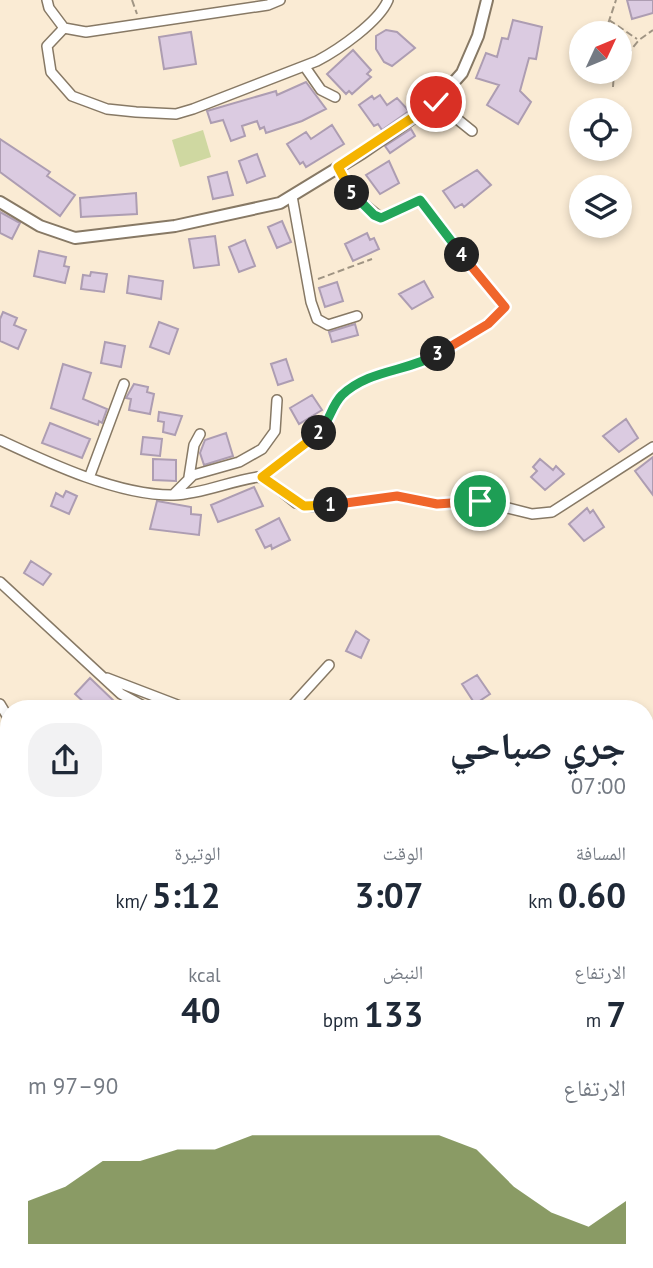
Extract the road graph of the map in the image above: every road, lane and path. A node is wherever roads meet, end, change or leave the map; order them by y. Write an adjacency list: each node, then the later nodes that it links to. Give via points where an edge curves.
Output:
1 (47, 0): 10 (street)
2 (132, 0): 9 (path)
3 (280, 0): 7 (street, via 268,5)
4 (388, 0): 14 (street, via 380,13 336,51)
5 (487, 0): 18 (street, via 462,72)
6 (616, 0): 8 (path)
7 (246, 4): 9 (street)
8 (608, 20): 12 (path)
9 (140, 25): 10 (street, via 86,32)
10 (64, 28): 14 (street, via 47,46 51,72 72,96 107,109 176,114)
11 (653, 30): 12 (path)
12 (639, 40): 13 (path)
13 (632, 48)
14 (306, 66): 17 (street, via 321,90)
15 (612, 84): 16 (path)
16 (612, 87)
17 (335, 97)
18 (436, 102): 19 (street); 20 (street)
19 (472, 131)
20 (338, 167): 21 (street); 24 (street, via 355,197 381,218 420,200)
21 (292, 196): 22 (street, via 237,214 75,238 40,226); 25 (street)
22 (0, 202)
23 (372, 259): 25 (path)
24 (474, 269): 33 (lane, via 498,295 505,307 502,312 423,363 377,373 360,382 336,402 315,437)
25 (307, 282): 26 (street, via 320,321 333,324)
26 (357, 316)
27 (124, 384): 34 (street)
28 (278, 400): 32 (street, via 275,431 262,449 239,462)
29 (200, 434): 32 (street)
30 (0, 440): 34 (street)
31 (653, 447): 33 (street, via 552,512 540,514 480,501 437,504 397,496 312,508 289,499)
32 (189, 477): 35 (street)
33 (262, 477): 35 (street)
34 (89, 478): 35 (street)
35 (173, 495)
36 (0, 582): 38 (street)
37 (328, 665): 41 (street)
38 (96, 673): 39 (street); 40 (street)
39 (132, 700)
40 (162, 700)
41 (297, 700)

